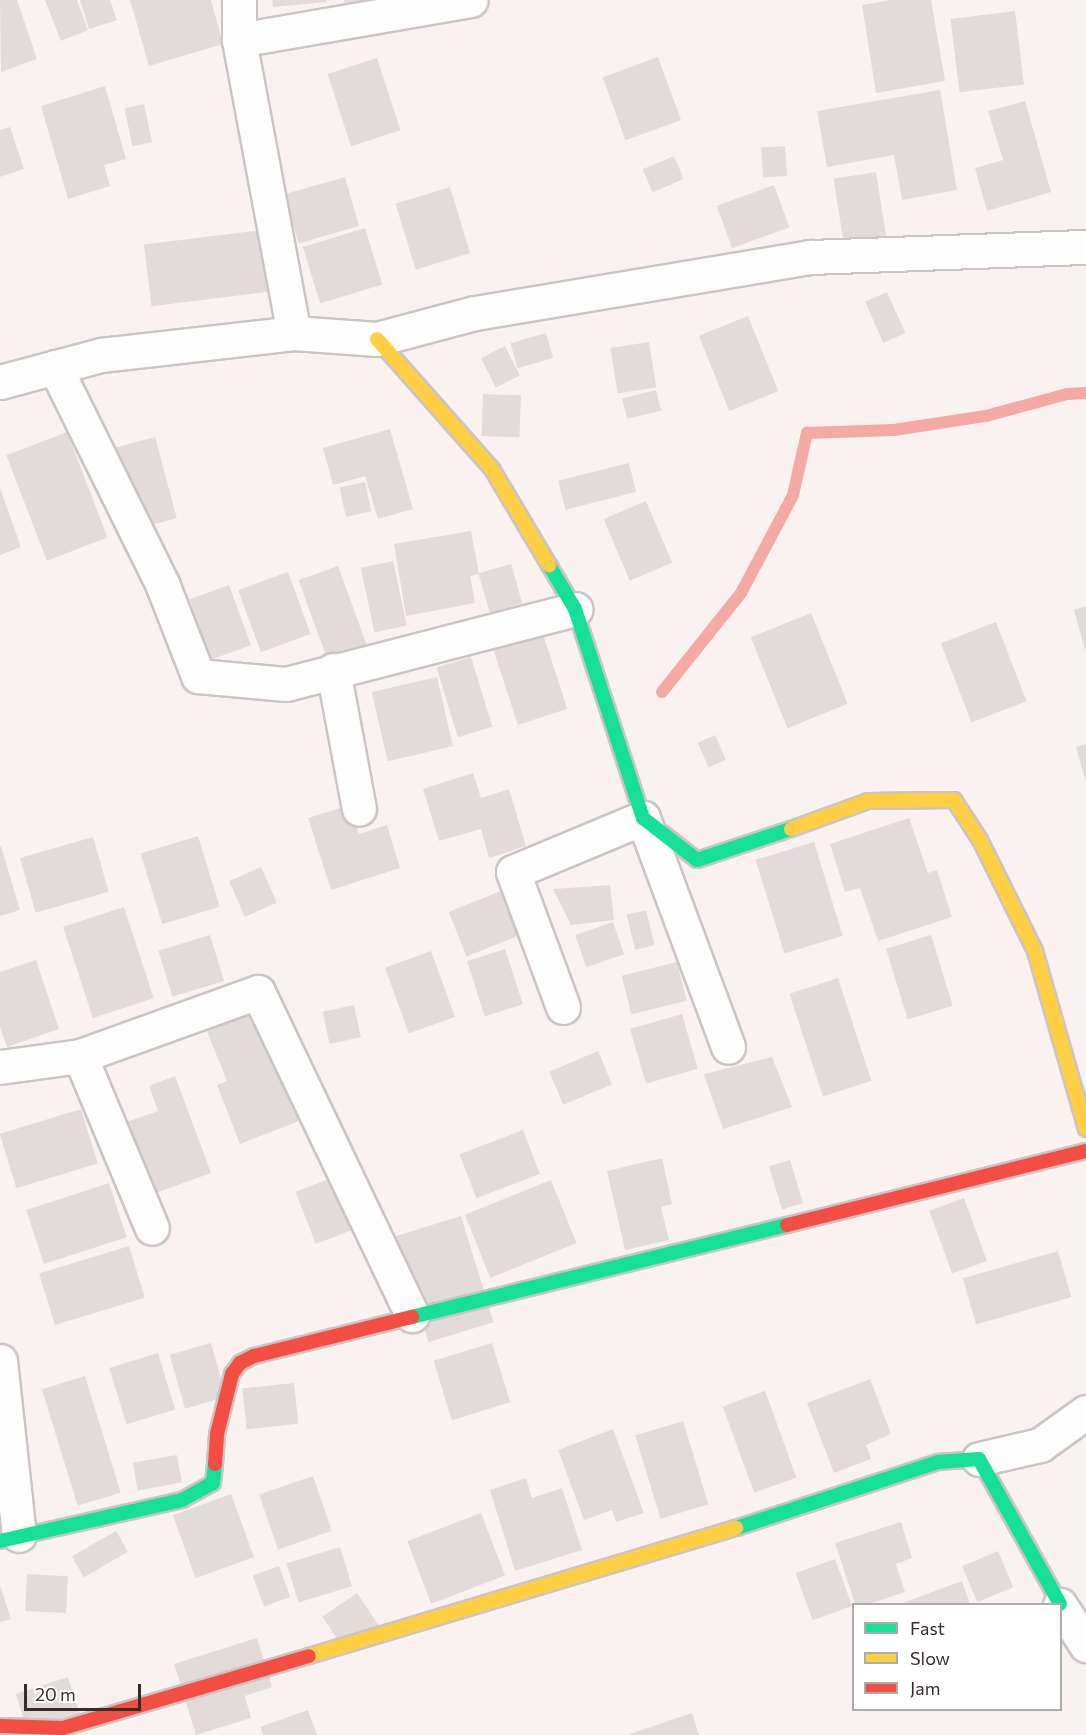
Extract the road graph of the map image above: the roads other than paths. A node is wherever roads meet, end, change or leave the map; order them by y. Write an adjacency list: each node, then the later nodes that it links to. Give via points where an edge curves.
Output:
1 (239, 0): 3 (street)
2 (471, 0): 3 (street)
3 (239, 40): 5 (street)
4 (1086, 247): 6 (street, via 810,257 476,313)
5 (294, 333): 6 (street); 7 (street, via 101,355)
6 (377, 339): 9 (street, via 492,469)
7 (55, 367): 8 (street); 10 (street, via 163,586 198,676 286,684)
8 (0, 382)
9 (575, 609): 10 (street); 12 (street)
10 (333, 670): 11 (street)
11 (359, 809)
12 (643, 818): 13 (street, via 513,872); 14 (street); 17 (street, via 697,860 868,801 954,800 980,840 1035,951)
13 (563, 1007)
14 (728, 1047)
15 (80, 1056): 16 (street); 19 (street); 20 (street, via 258,992)
16 (0, 1067)
17 (1086, 1129)
18 (1086, 1151): 20 (street)
19 (152, 1228)
20 (412, 1316): 24 (street, via 254,1356 240,1363 232,1374 217,1434 213,1483 182,1500)
21 (0, 1361): 24 (street)
22 (1086, 1412): 23 (street, via 1040,1445)
23 (979, 1459): 25 (street); 28 (street, via 938,1462 668,1550 63,1728)
24 (10, 1538)
25 (1059, 1603)
26 (1062, 1608): 27 (street)
27 (1086, 1645)
28 (0, 1726)

